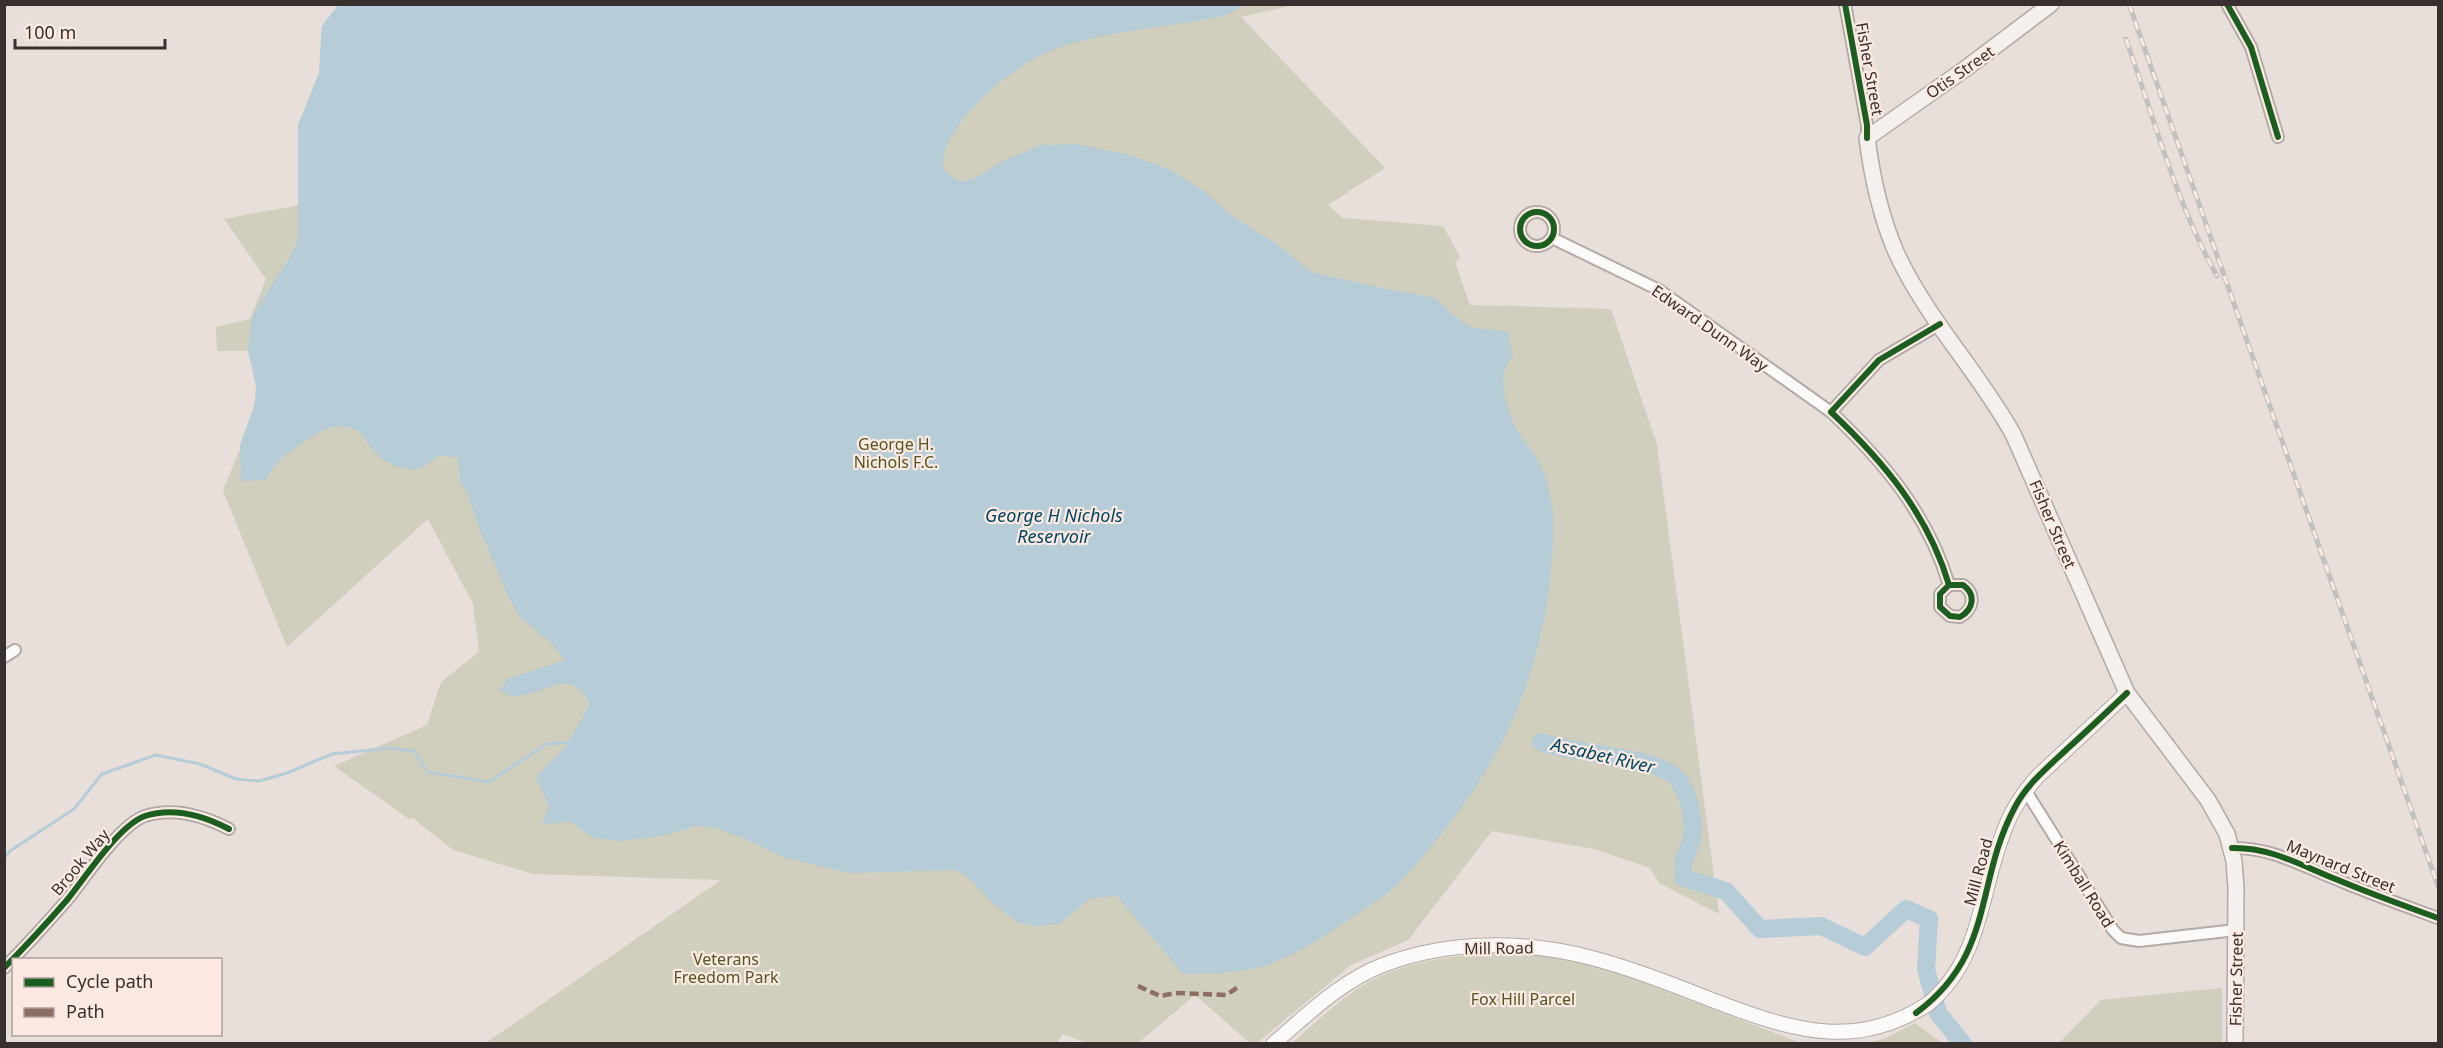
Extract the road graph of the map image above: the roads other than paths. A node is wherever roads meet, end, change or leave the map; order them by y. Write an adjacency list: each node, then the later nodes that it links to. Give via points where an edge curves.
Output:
1 (1845, 4): 5 (street, Fisher Street)
2 (2051, 4): 5 (main road, Otis Street)
3 (2227, 4): 4 (street, via 2251,47)
4 (2278, 136)
5 (1867, 138): 7 (main road, Fisher Street, via 1874,186 1892,241 1921,298)
6 (1552, 238): 8 (street, Edward Dunn Way, via 1659,290)
7 (1940, 324): 8 (street, via 1879,360); 12 (main road, Fisher Street, via 2013,434)
8 (1831, 412): 9 (street, Edward Dunn Way, via 1866,445 1906,494 1929,535)
9 (1949, 585)
10 (15, 650): 11 (street)
11 (4, 657)
12 (2127, 693): 13 (street, Mill Road); 15 (main road, Fisher Street, via 2215,810)
13 (2025, 791): 17 (street, Kimball Road, via 2121,938 2139,941); 19 (street, Mill Road, via 2006,826 1976,933 1959,969 1940,993 1888,1027 1843,1036 1812,1035 1593,958 1544,948 1486,945 1420,955 1368,972 1345,985)
14 (229, 829): 18 (street, Brook Way, via 210,819 174,812 144,816 105,850 67,900)
15 (2232, 848): 16 (street, Maynard Street, via 2275,853); 17 (main road, Fisher Street)
16 (2439, 918)
17 (2236, 930): 20 (main road, Fisher Street)
18 (13, 958)
19 (1273, 1044)
20 (2235, 1044)

